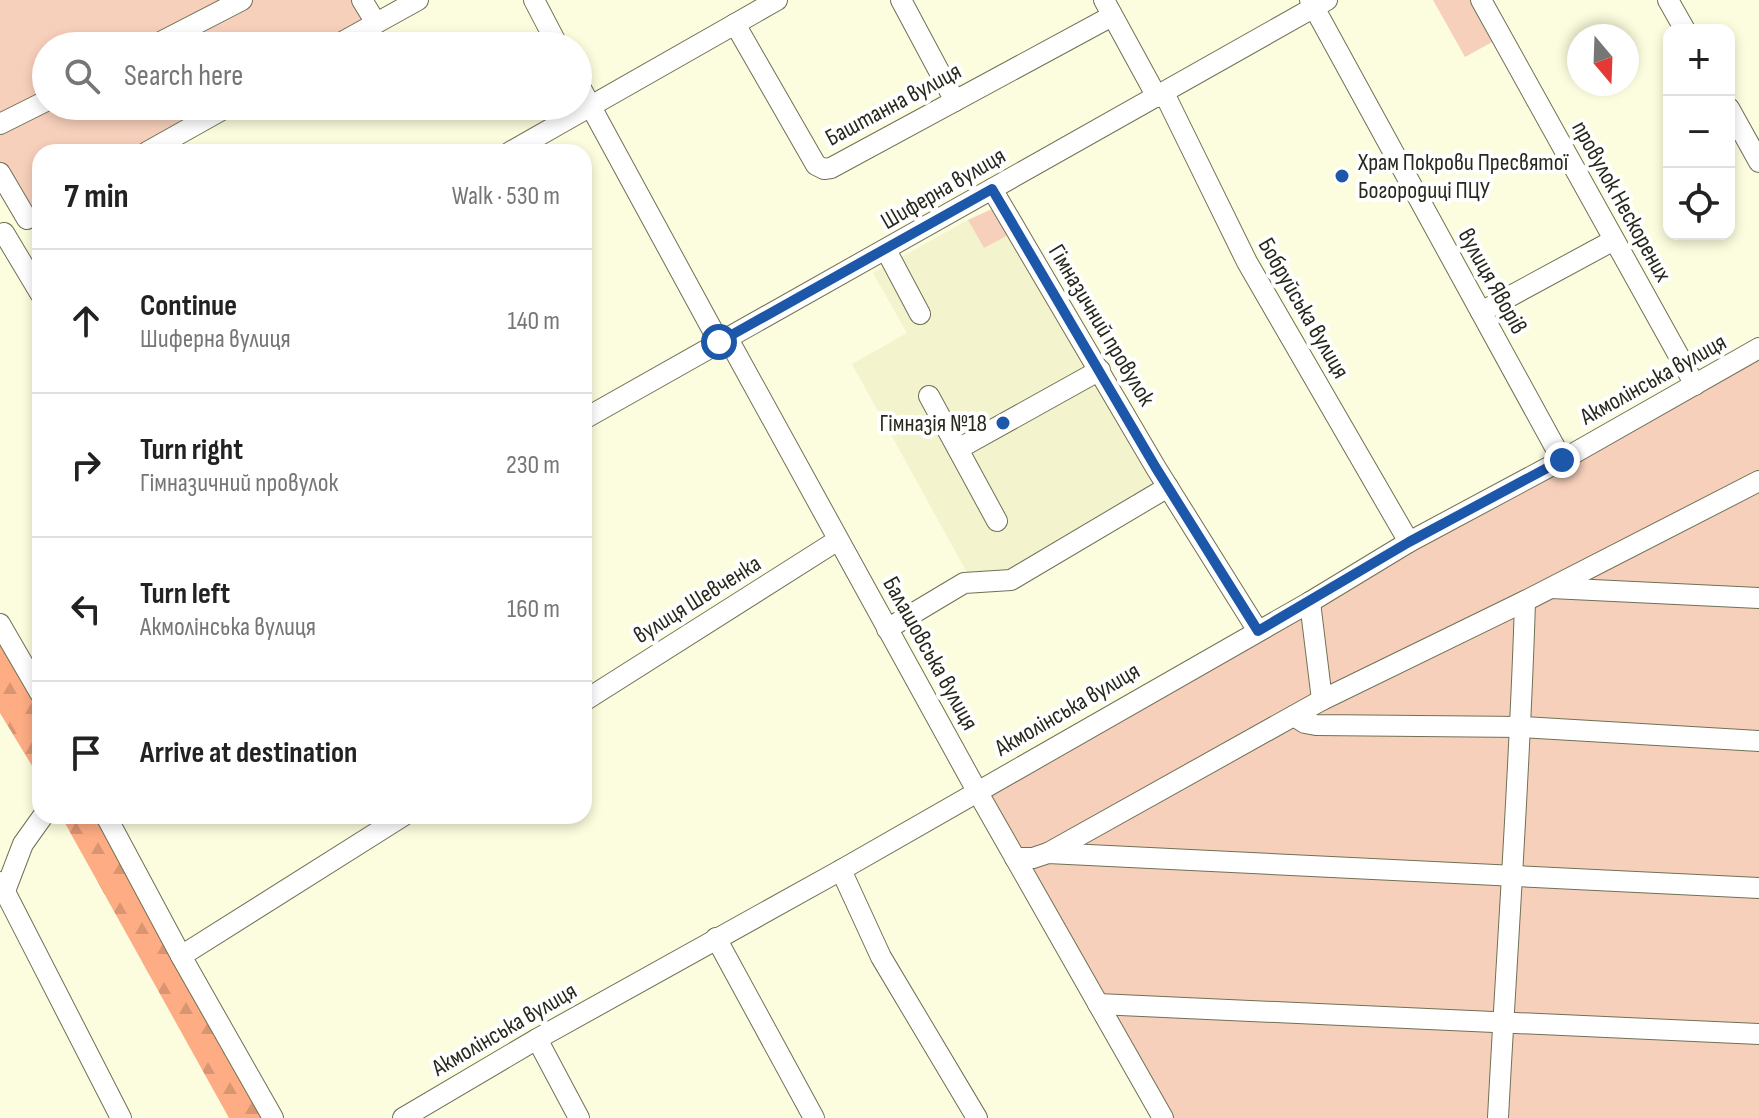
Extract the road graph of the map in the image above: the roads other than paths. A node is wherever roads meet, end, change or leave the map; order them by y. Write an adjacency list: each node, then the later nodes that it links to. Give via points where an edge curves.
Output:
1 (242, 0): 14 (street)
2 (362, 0): 11 (street)
3 (418, 0): 11 (street)
4 (534, 0): 16 (street)
5 (777, 0): 12 (street)
6 (901, 0): 18 (street)
7 (1481, 0): 34 (street, провулок Нескорених)
8 (1668, 0): 13 (street)
9 (1317, 2): 17 (street, Шиферна вулиця); 37 (street, вулиця Яворів)
10 (1108, 8): 17 (street, Бобруйська вулиця); 18 (street, Баштанна вулиця)
11 (376, 23): 15 (street)
12 (735, 24): 18 (street, Баштанна вулиця, via 824,169); 19 (street)
13 (1682, 24)
14 (180, 32)
15 (360, 32)
16 (551, 32)
17 (1161, 95): 30 (street, Шиферна вулиця); 51 (street, Бобруйська вулиця, via 1247,262)
18 (955, 101)
19 (592, 105)
20 (32, 108): 25 (street)
21 (592, 110): 39 (street, Балашовська вулиця)
22 (1735, 119): 28 (street)
23 (204, 120): 26 (street)
24 (566, 120): 27 (street)
25 (0, 124)
26 (161, 144)
27 (524, 144)
28 (1759, 162)
29 (0, 173): 31 (street)
30 (992, 189): 35 (street, Шиферна вулиця); 41 (street, Гімназичний провулок)
31 (32, 213)
32 (32, 217): 33 (street)
33 (2, 234): 36 (street)
34 (1614, 240): 37 (street); 42 (street, провулок Нескорених)
35 (886, 250): 38 (street); 39 (street, Шиферна вулиця)
36 (32, 281)
37 (1481, 312): 46 (street, вулиця Яворів)
38 (920, 314)
39 (723, 340): 44 (street, Шиферна вулиця); 50 (street, Балашовська вулиця)
40 (1759, 348): 42 (street, Акмолінська вулиця)
41 (1100, 370): 45 (street); 48 (street, Гімназичний провулок)
42 (1695, 385): 46 (street, Акмолінська вулиця)
43 (929, 396): 45 (street)
44 (592, 414)
45 (958, 449): 49 (street)
46 (1562, 460): 51 (street, Акмолінська вулиця)
47 (1759, 481): 52 (street)
48 (1168, 487): 57 (street, via 1011,580 964,583); 58 (street, Гімназичний провулок)
49 (997, 521)
50 (838, 540): 57 (street, Балашовська вулиця); 60 (street, вулиця Шевченка)
51 (1409, 542): 55 (street, Акмолінська вулиця)
52 (1550, 588): 53 (street); 54 (street)
53 (1759, 598)
54 (1525, 601): 61 (street); 63 (street)
55 (1310, 602): 58 (street, Акмолінська вулиця); 61 (street)
56 (0, 624): 59 (street)
57 (887, 629): 65 (street, Балашовська вулиця)
58 (1258, 631): 65 (street, Акмолінська вулиця)
59 (32, 679)
60 (592, 696)
61 (1322, 700): 62 (street)
62 (1294, 716): 63 (street, via 1316,725); 69 (street)
63 (1522, 727): 64 (street); 72 (street)
64 (1759, 741)
65 (977, 791): 70 (street, Балашовська вулиця); 71 (street, Акмолінська вулиця)
66 (37, 824): 73 (street)
67 (110, 824): 76 (street)
68 (390, 824): 76 (street)
69 (1048, 853): 70 (street); 72 (street)
70 (1015, 858): 77 (street, Балашовська вулиця)
71 (841, 870): 75 (street, Акмолінська вулиця); 86 (street, via 881,957)
72 (1510, 875): 74 (street); 78 (street)
73 (2, 887): 81 (street)
74 (1759, 888)
75 (716, 938): 80 (street, Акмолінська вулиця); 85 (street)
76 (181, 956): 82 (street)
77 (1098, 1004): 78 (street); 87 (street, Балашовська вулиця)
78 (1503, 1021): 79 (street); 88 (street)
79 (1759, 1034)
80 (537, 1039): 83 (street, Акмолінська вулиця); 84 (street)
81 (121, 1118)
82 (273, 1118)
83 (403, 1118)
84 (579, 1118)
85 (814, 1118)
86 (977, 1118)
87 (1163, 1118)
88 (1498, 1118)

